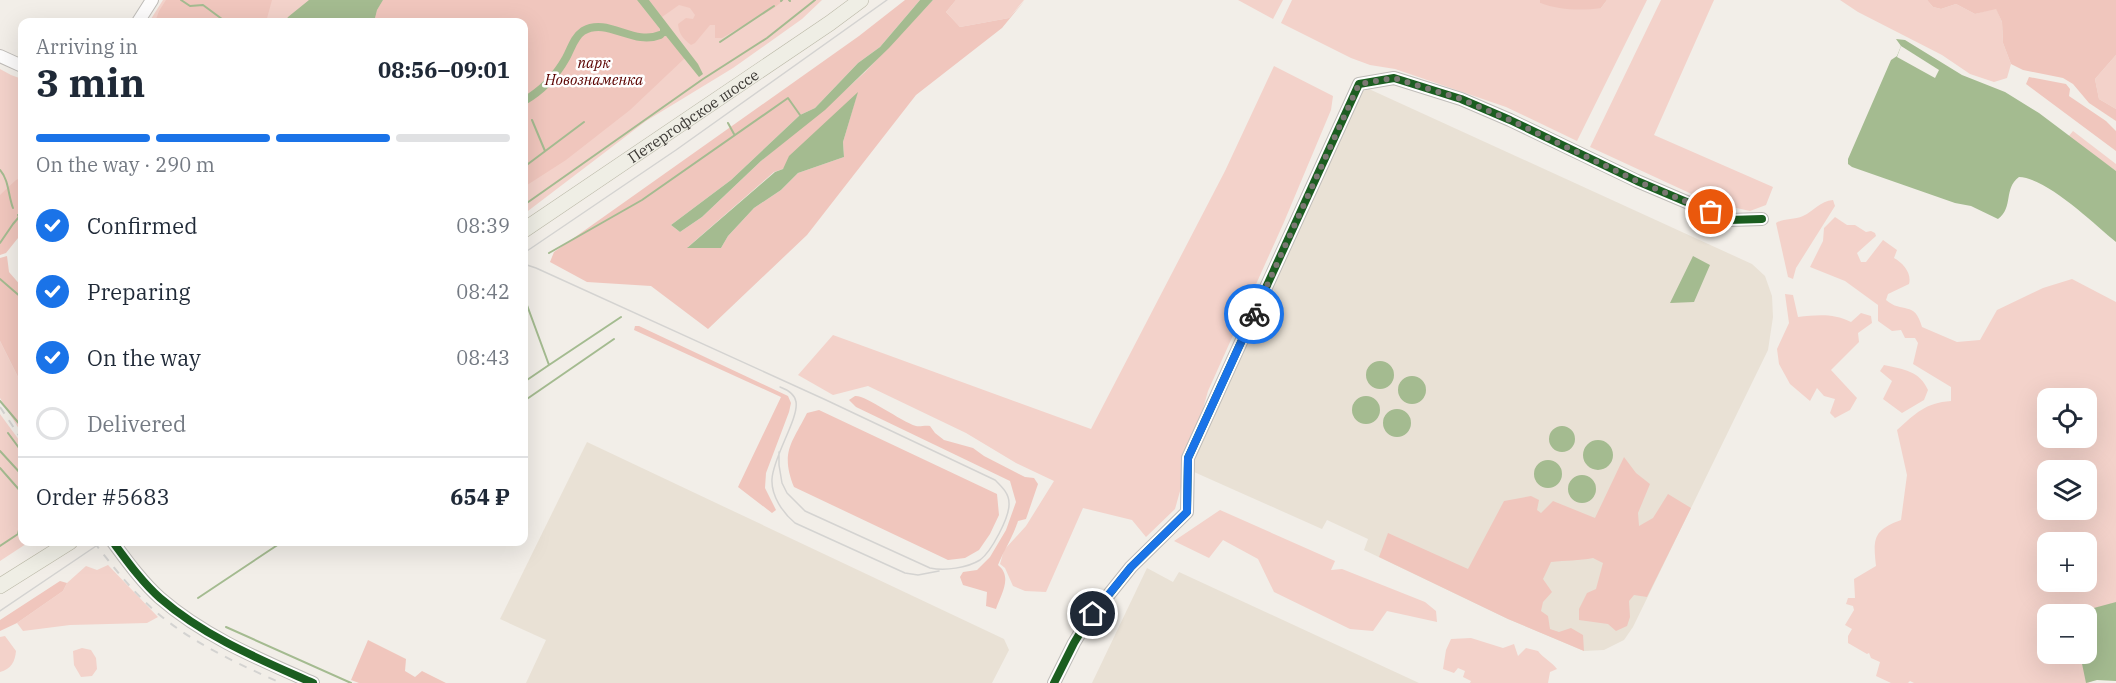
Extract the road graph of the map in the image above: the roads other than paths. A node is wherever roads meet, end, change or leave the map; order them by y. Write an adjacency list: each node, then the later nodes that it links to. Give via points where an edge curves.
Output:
1 (152, 0): 4 (street)
2 (846, 0): 7 (main road, Петергофское шоссе)
3 (861, 0): 9 (main road, Петергофское шоссе)
4 (141, 18)
5 (0, 56): 6 (street)
6 (18, 64)
7 (528, 217)
8 (1762, 219): 16 (street, via 1730,219 1637,181 1461,99 1394,78 1359,84 1188,458 1187,512 1131,567 1086,623)
9 (528, 227)
10 (45, 546): 13 (main road)
11 (64, 546): 14 (main road)
12 (116, 546): 15 (street, via 147,585 190,622 234,648)
13 (0, 576)
14 (0, 586)
15 (313, 683)
16 (1054, 683)

